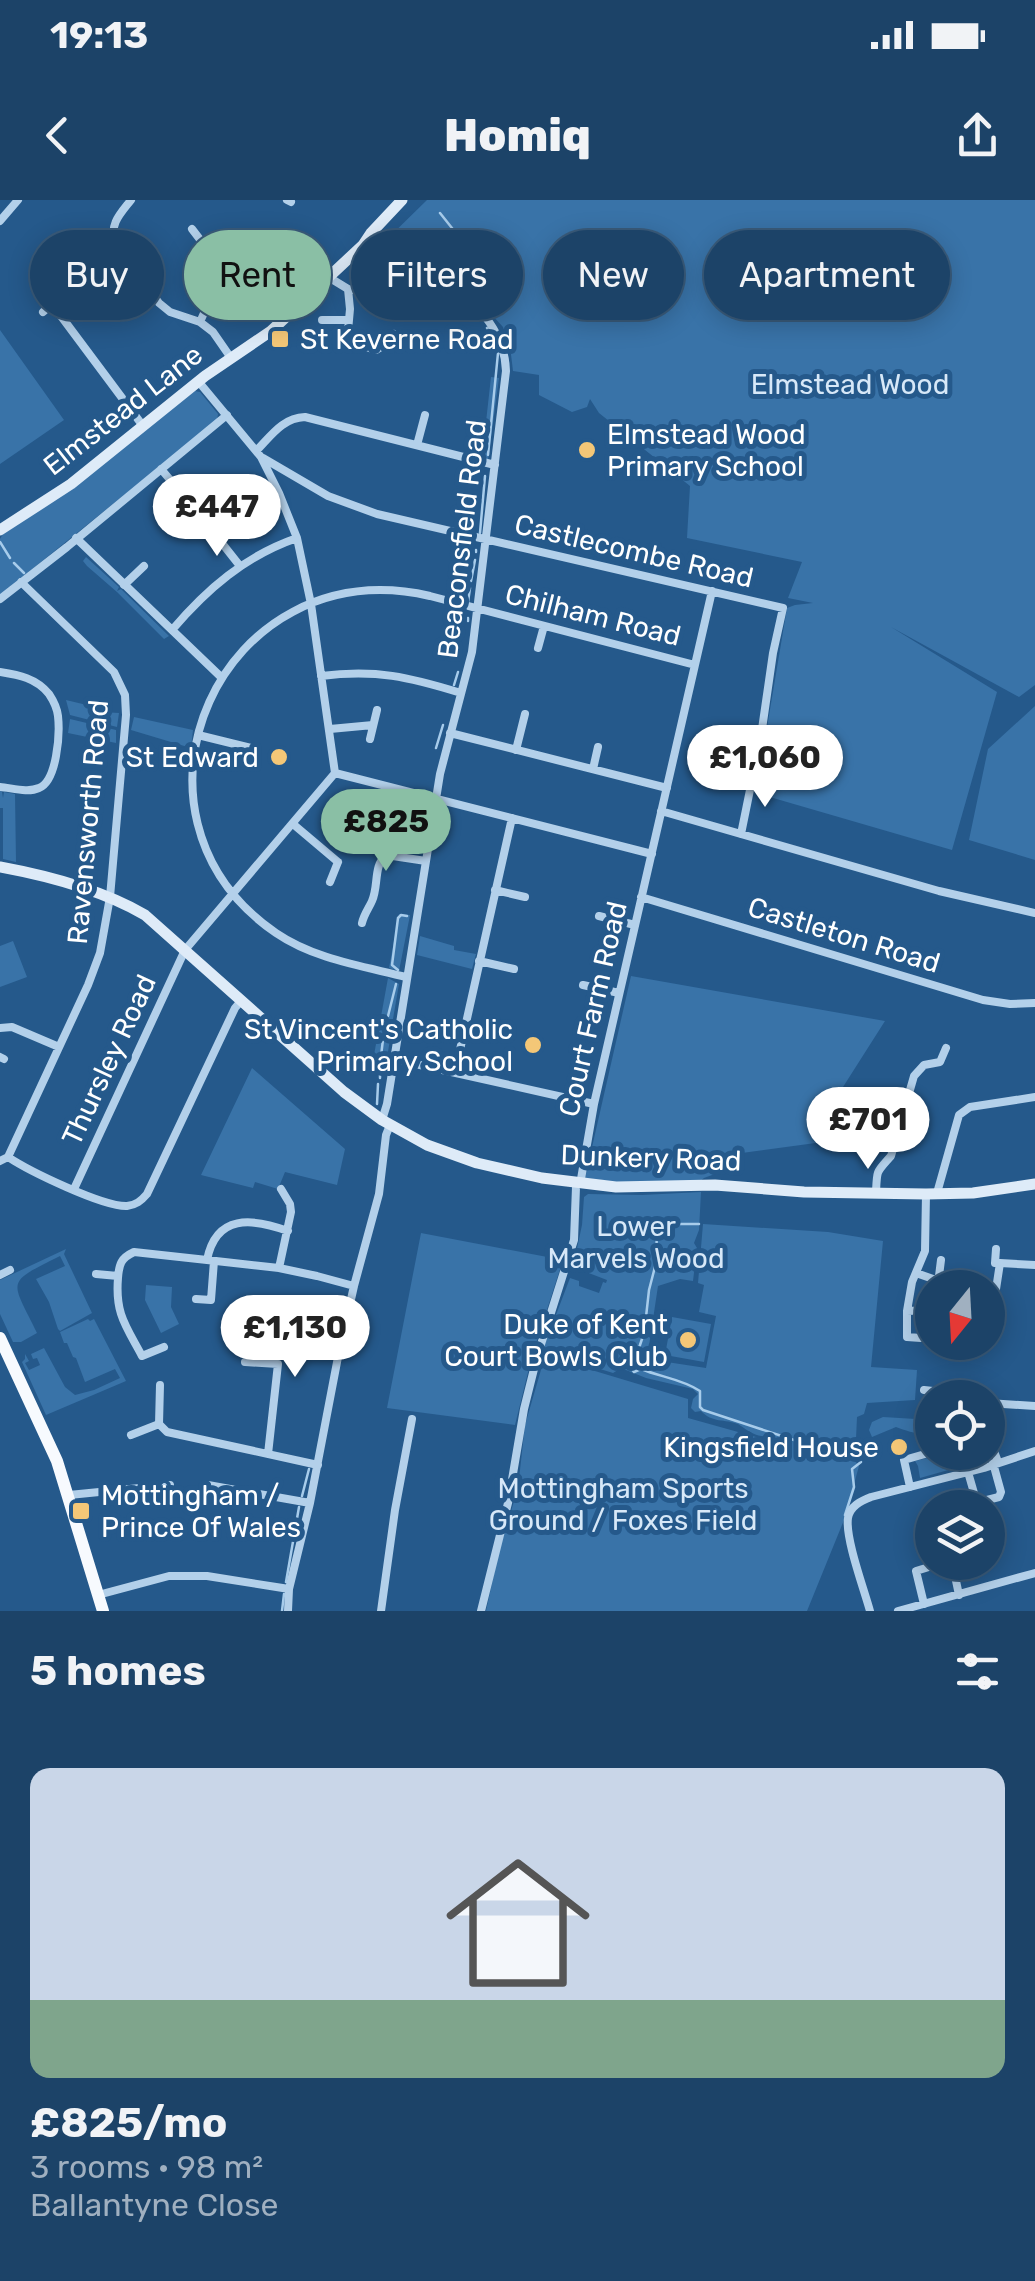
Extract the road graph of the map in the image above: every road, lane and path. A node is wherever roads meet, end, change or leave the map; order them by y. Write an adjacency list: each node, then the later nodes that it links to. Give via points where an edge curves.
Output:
1 (18, 200): 4 (street)
2 (132, 200): 15 (street, via 114,223 115,242 159,303)
3 (402, 200): 6 (street, Elmstead Lane)
4 (0, 221)
5 (192, 229): 15 (street, via 218,262 220,277)
6 (331, 277)
7 (331, 279): 8 (street)
8 (348, 289): 9 (street); 13 (street)
9 (351, 290)
10 (68, 320): 21 (street)
11 (283, 320): 17 (street, Elmstead Lane)
12 (331, 320): 13 (street)
13 (347, 320): 16 (street, via 359,346 376,350)
14 (485, 320): 24 (street, Beaconsfield Road, via 500,338 506,371)
15 (200, 322): 17 (street)
16 (394, 334)
17 (231, 358): 18 (street, Elmstead Lane)
18 (198, 381): 19 (street); 21 (street, Elmstead Lane)
19 (226, 414): 23 (street); 25 (street)
20 (425, 415): 22 (street)
21 (143, 426): 27 (street, Elmstead Lane)
22 (417, 446): 23 (street, via 298,417 284,423); 24 (street)
23 (258, 454): 29 (street); 30 (street, Castlecombe Road, via 355,507)
24 (495, 465): 30 (street, Beaconsfield Road)
25 (161, 469): 26 (street); 28 (street)
26 (183, 495)
27 (0, 530)
28 (76, 538): 34 (street); 35 (street)
29 (297, 538): 33 (street); 38 (street)
30 (486, 540): 36 (street, Castlecombe Road); 39 (street, Beaconsfield Road)
31 (220, 542): 33 (street)
32 (144, 566): 35 (street)
33 (240, 566): 41 (street)
34 (21, 582): 37 (street); 75 (street, Ravensworth Road, via 111,667 125,695)
35 (124, 584): 41 (street)
36 (712, 592): 43 (street, Court Farm Road); 66 (street, Castlecombe Road, via 784,608)
37 (0, 600)
38 (311, 604): 39 (street, Chilham Road, via 394,591); 45 (street); 46 (street, Chilham Road, via 270,624)
39 (478, 609): 40 (street, Chilham Road); 47 (street, Beaconsfield Road)
40 (544, 626): 42 (street); 43 (street, Chilham Road)
41 (172, 630): 46 (street)
42 (538, 648)
43 (696, 665): 61 (street, Court Farm Road)
44 (0, 672): 60 (street, via 42,687 58,722 48,783 30,790)
45 (321, 676): 47 (street, via 391,674); 51 (street)
46 (222, 677): 53 (street, Chilham Road)
47 (461, 693): 52 (street, Beaconsfield Road)
48 (377, 710): 50 (street)
49 (525, 714): 57 (street)
50 (373, 726): 51 (street); 54 (street)
51 (330, 729): 59 (street)
52 (450, 733): 57 (street); 62 (street, Beaconsfield Road)
53 (198, 735): 56 (street); 74 (street, Chilham Road, via 193,776 200,828)
54 (370, 739)
55 (598, 747): 58 (street)
56 (255, 749)
57 (516, 750): 58 (street)
58 (592, 769): 61 (street)
59 (336, 773): 62 (street); 65 (street)
60 (0, 787)
61 (666, 788): 63 (street, Court Farm Road)
62 (436, 798): 64 (street); 70 (street, Beaconsfield Road)
63 (661, 811): 66 (street); 68 (street, Court Farm Road)
64 (512, 818): 68 (street); 73 (street)
65 (293, 824): 72 (street, via 340,862); 74 (street)
66 (741, 834): 78 (street)
67 (373, 838): 69 (street)
68 (652, 854): 77 (street, Court Farm Road)
69 (383, 857): 70 (street); 80 (street)
70 (426, 862): 85 (street, Beaconsfield Road)
71 (0, 867): 75 (street, Dunkery Road)
72 (330, 882)
73 (495, 890): 76 (street); 83 (street)
74 (234, 894): 82 (street); 85 (street, Chilham Road, via 262,923 299,946)
75 (110, 897): 82 (street, Dunkery Road, via 146,915); 87 (street, Ravensworth Road)
76 (525, 897)
77 (641, 898): 81 (street, Court Farm Road); 91 (street, Castleton Road, via 983,1000)
78 (1035, 914)
79 (599, 916): 81 (street)
80 (362, 923)
81 (635, 925): 89 (street, Court Farm Road)
82 (185, 950): 90 (street, Dunkery Road); 103 (street, Thursley Road)
83 (480, 961): 84 (street); 96 (street)
84 (514, 970)
85 (406, 977): 95 (street, Beaconsfield Road)
86 (77, 979): 87 (street, Ravensworth Road)
87 (88, 985): 93 (street, Ravensworth Road)
88 (583, 985): 89 (street)
89 (619, 993): 98 (street, Court Farm Road)
90 (241, 1001): 99 (street, Dunkery Road); 103 (street, via 144,1197 124,1206)
91 (1035, 1004)
92 (0, 1028): 93 (street)
93 (59, 1047): 100 (street, Ravensworth Road)
94 (946, 1048): 105 (street, via 940,1062 914,1076 891,1156 877,1172)
95 (394, 1059): 96 (street); 99 (street, Beaconsfield Road)
96 (455, 1072): 98 (street)
97 (1035, 1097): 106 (street, via 959,1115)
98 (594, 1104): 101 (street, Court Farm Road)
99 (386, 1123): 101 (street, Dunkery Road, via 477,1163); 122 (street, Beaconsfield Road, via 374,1214)
100 (4, 1159): 103 (street)
101 (578, 1184): 105 (street, Dunkery Road); 161 (street, Court Farm Road, via 574,1240 537,1357)
102 (1035, 1184): 106 (street, Dunkery Road)
103 (74, 1190)
104 (287, 1192): 107 (street)
105 (876, 1193): 106 (street, Dunkery Road)
106 (932, 1193): 115 (street)
107 (288, 1231): 110 (street, via 236,1223 210,1245); 113 (street)
108 (996, 1249): 111 (street)
109 (941, 1260): 116 (street)
110 (211, 1261): 113 (street); 121 (street, via 134,1252 123,1258); 123 (street, via 211,1300)
111 (996, 1263): 112 (street); 117 (street)
112 (1035, 1265)
113 (278, 1268): 122 (street)
114 (10, 1270): 120 (street)
115 (917, 1270)
116 (940, 1270)
117 (995, 1270)
118 (96, 1274): 121 (street)
119 (915, 1274): 124 (street)
120 (0, 1275)
121 (118, 1276): 129 (street, via 117,1302 142,1356)
122 (354, 1286): 142 (street, Beaconsfield Road)
123 (196, 1299)
124 (907, 1311): 125 (street); 126 (street)
125 (915, 1311)
126 (907, 1337): 128 (street); 130 (street)
127 (0, 1338): 149 (main road)
128 (915, 1338)
129 (164, 1347)
130 (906, 1350)
131 (245, 1362): 139 (street, via 278,1364)
132 (160, 1385): 136 (street)
133 (1005, 1405): 134 (street)
134 (1035, 1406)
135 (412, 1419): 160 (street)
136 (158, 1424): 137 (street); 139 (street, via 167,1432)
137 (131, 1434)
138 (1035, 1452): 141 (street)
139 (268, 1454): 142 (street)
140 (915, 1457): 148 (street, via 904,1460)
141 (1005, 1460)
142 (318, 1465): 150 (street, Beaconsfield Road)
143 (973, 1470): 145 (street)
144 (996, 1470): 145 (street, via 999,1497 979,1502)
145 (968, 1472): 148 (street)
146 (208, 1484): 150 (street)
147 (170, 1485): 149 (street)
148 (910, 1487): 162 (street, via 866,1499 849,1515)
149 (69, 1494): 155 (main road)
150 (310, 1504): 154 (street, Beaconsfield Road)
151 (1035, 1573): 156 (street)
152 (918, 1580): 157 (street)
153 (955, 1580): 156 (street)
154 (289, 1589): 155 (street, via 169,1576); 159 (street, Beaconsfield Road)
155 (98, 1595): 158 (main road)
156 (960, 1595): 157 (street)
157 (924, 1604): 163 (street)
158 (103, 1611)
159 (288, 1611)
160 (382, 1611)
161 (481, 1611)
162 (870, 1611)
163 (898, 1611)

